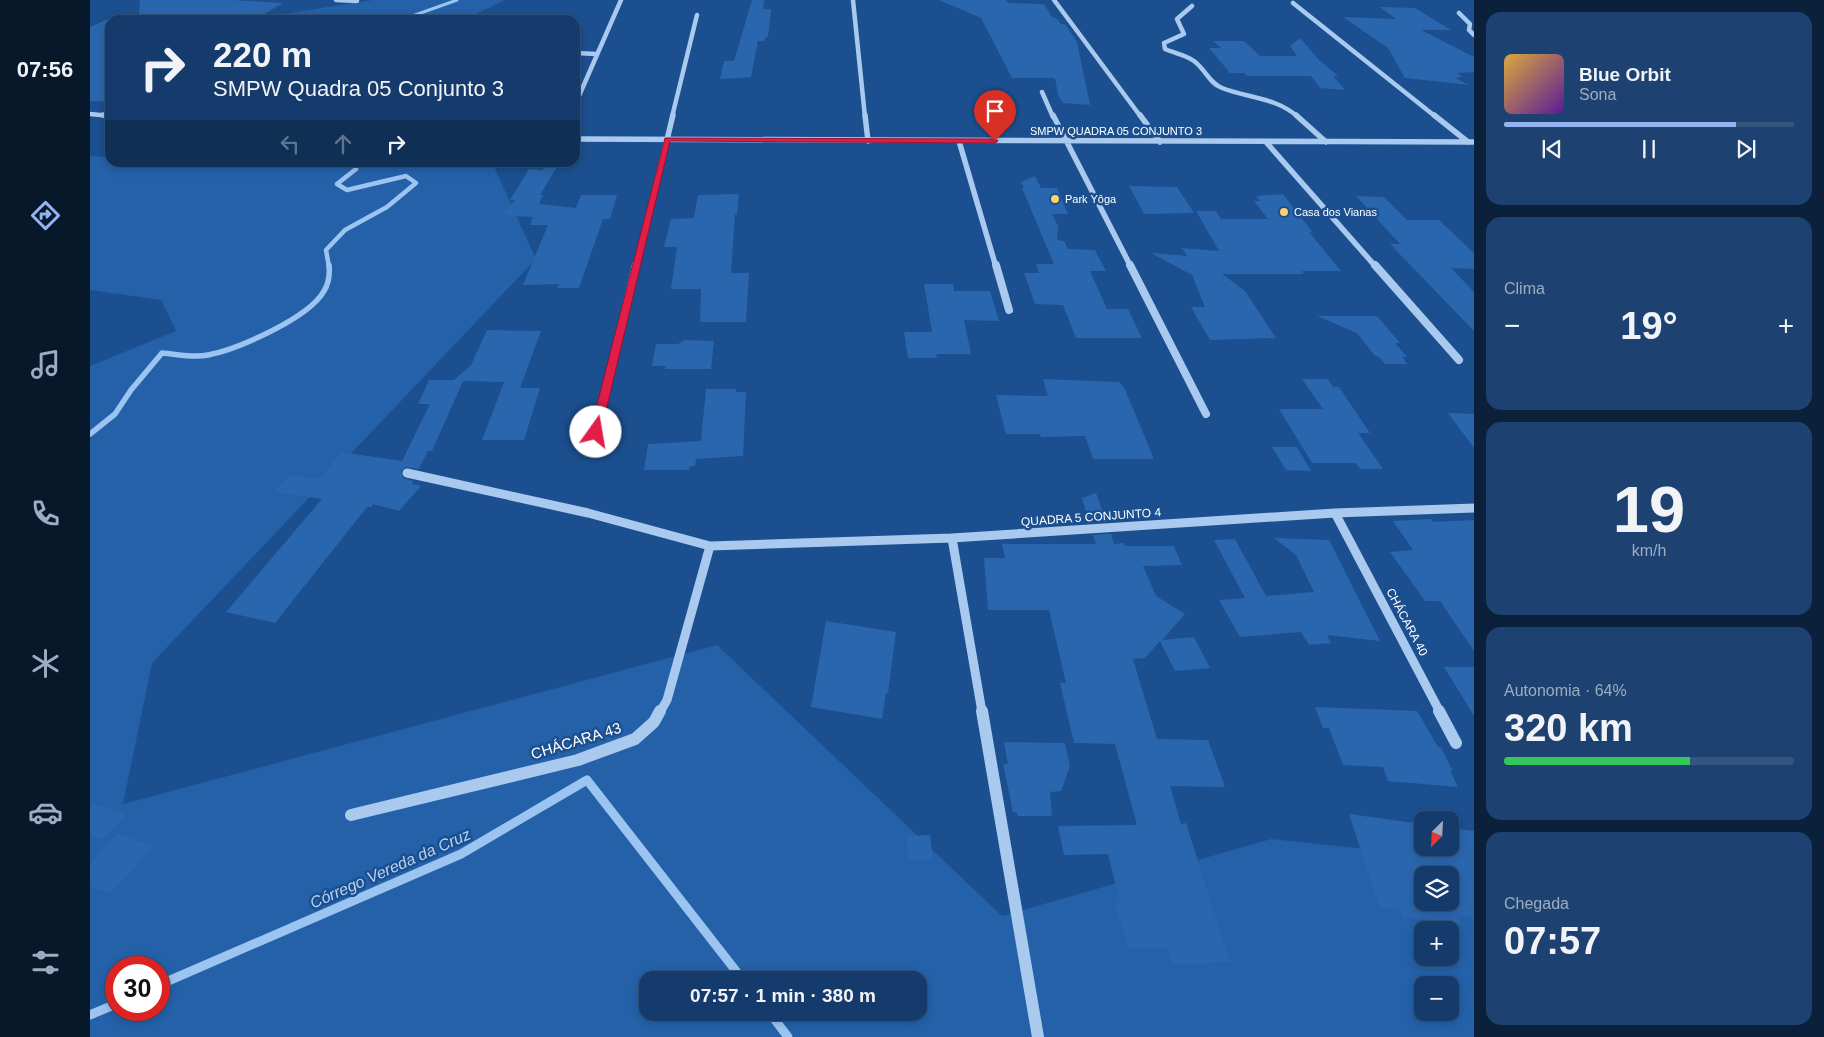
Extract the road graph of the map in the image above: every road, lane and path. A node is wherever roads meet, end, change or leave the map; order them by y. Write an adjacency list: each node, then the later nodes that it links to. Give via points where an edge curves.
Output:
1 (336, 0): 5 (street)
2 (621, 0): 12 (street)
3 (853, 0): 19 (street)
4 (1054, 0): 22 (street)
5 (357, 1)
6 (1293, 3): 25 (street)
7 (1192, 6): 24 (street, via 1177,19 1184,34 1164,43 1165,48 1194,61 1221,88 1288,108)
8 (1460, 13): 10 (street)
9 (697, 15): 18 (street)
10 (1474, 34)
11 (580, 53): 12 (street)
12 (597, 54): 14 (street)
13 (1042, 92): 21 (street)
14 (580, 93)
15 (90, 114): 16 (street)
16 (105, 116)
17 (580, 139): 18 (street, SMPW QUADRA 05 CONJUNTO 3)
18 (667, 139): 19 (street, SMPW QUADRA 05 CONJUNTO 3); 30 (street)
19 (868, 141): 20 (street, SMPW QUADRA 05 CONJUNTO 3)
20 (959, 141): 21 (street, SMPW QUADRA 05 CONJUNTO 3); 27 (street)
21 (1066, 141): 22 (street, SMPW QUADRA 05 CONJUNTO 3); 29 (street)
22 (1160, 142): 23 (street, SMPW QUADRA 05 CONJUNTO 3)
23 (1266, 142): 24 (street, SMPW QUADRA 05 CONJUNTO 3); 28 (street)
24 (1326, 142): 25 (street, SMPW QUADRA 05 CONJUNTO 3)
25 (1471, 142): 26 (street)
26 (1474, 147)
27 (1009, 310)
28 (1459, 360)
29 (1206, 414)
30 (596, 432)
31 (407, 473): 35 (street, QUADRA 5 CONJUNTO 4, via 588,513)
32 (1474, 508): 33 (street, QUADRA 5 CONJUNTO 4)
33 (1335, 513): 34 (street, QUADRA 5 CONJUNTO 4); 36 (street, CHÁCARA 40)
34 (952, 538): 35 (street, QUADRA 5 CONJUNTO 4); 38 (street)
35 (710, 546): 37 (street, CHÁCARA 43, via 667,700 654,722 635,739 578,760)
36 (1456, 742)
37 (351, 815)
38 (1038, 1037)

